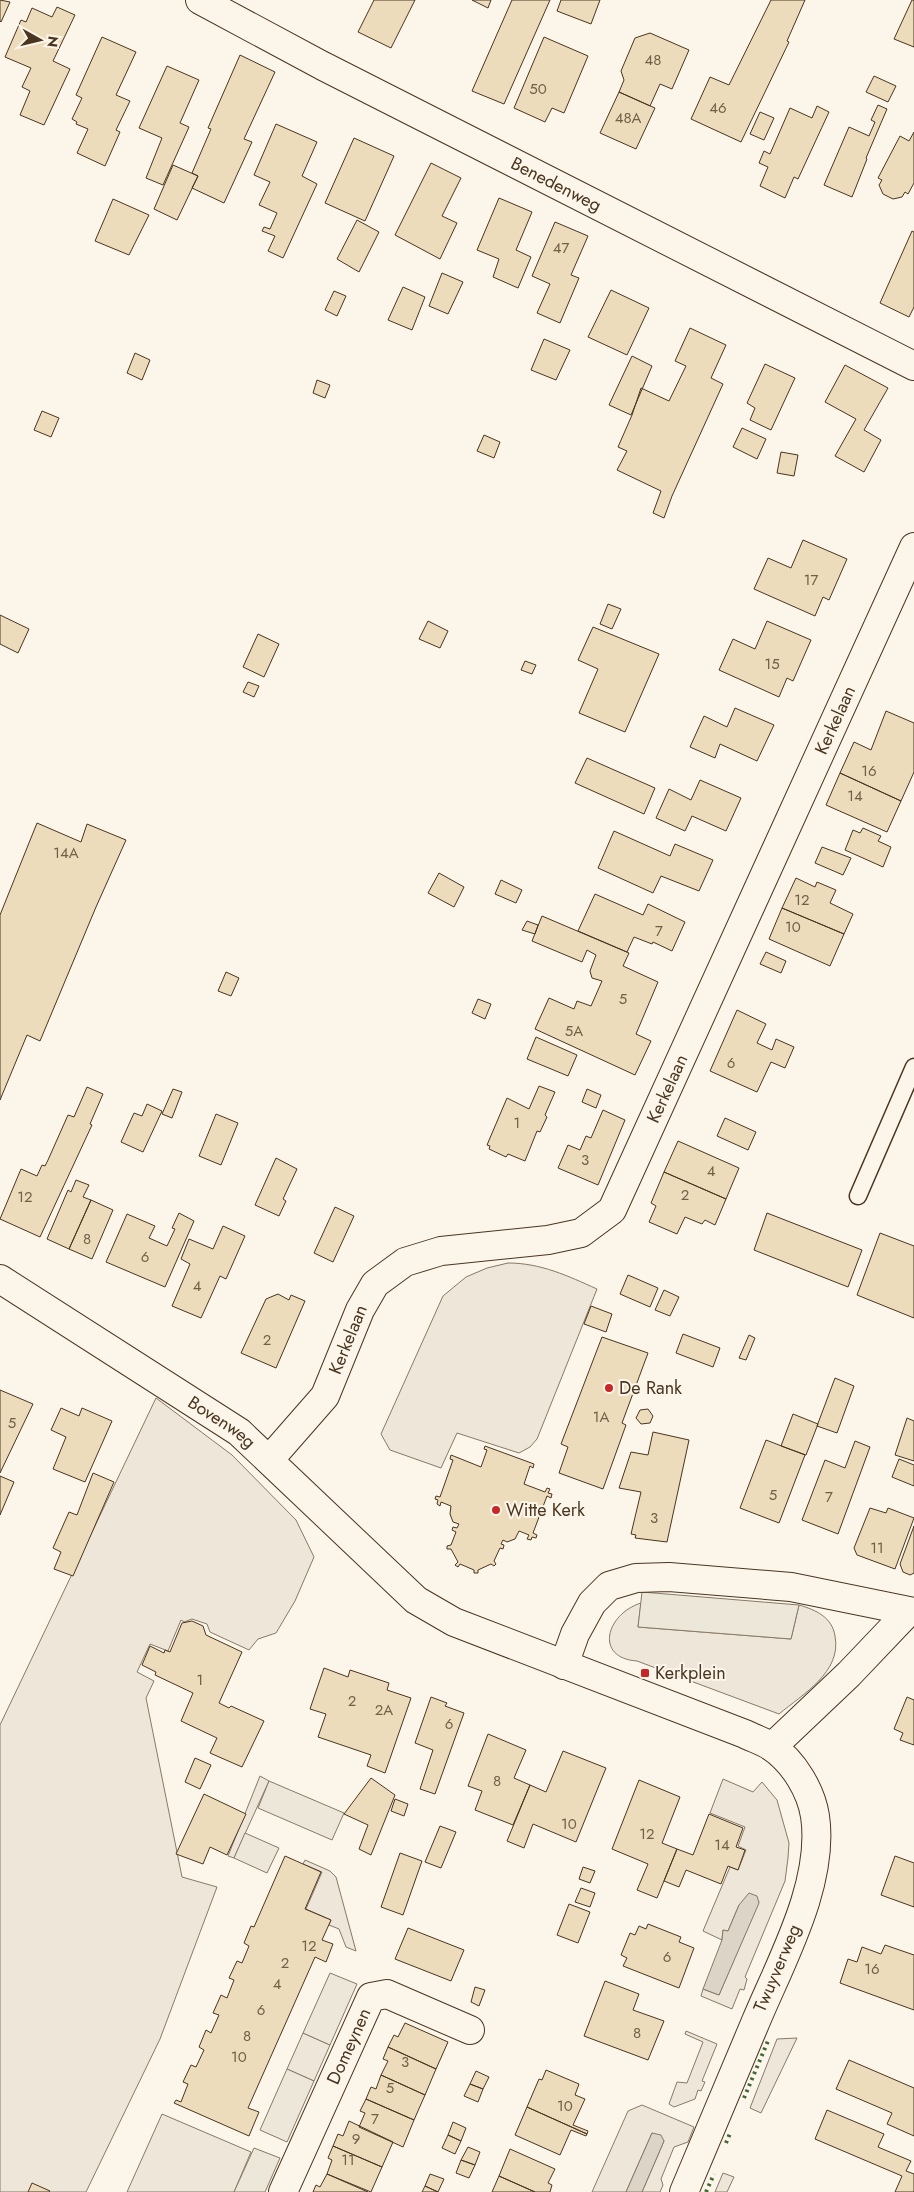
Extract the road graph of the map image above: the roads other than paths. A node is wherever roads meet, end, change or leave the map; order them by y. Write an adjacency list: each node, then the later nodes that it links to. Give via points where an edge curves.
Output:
1 (200, 0): 2 (street, Benedenweg, via 323,66)
2 (914, 366)
3 (914, 547): 7 (street, Kerkelaan, via 612,1210 581,1233 548,1240 441,1251 405,1262 375,1284 360,1310 325,1396)
4 (914, 1067): 5 (lane)
5 (858, 1196)
6 (0, 1279): 7 (street, Bovenweg, via 239,1432)
7 (270, 1460): 9 (street, Bovenweg, via 416,1600 454,1622)
8 (911, 1612): 9 (street, via 792,1587 669,1577 636,1578 609,1586 592,1603 575,1634); 10 (street)
9 (564, 1665): 10 (street)
10 (772, 1747): 13 (street, Twuyverweg, via 792,1767 808,1792 815,1816 817,1843 813,1876)
11 (470, 2030): 12 (street, Domeynen, via 387,1994 371,1996)
12 (283, 2192)
13 (684, 2192)

